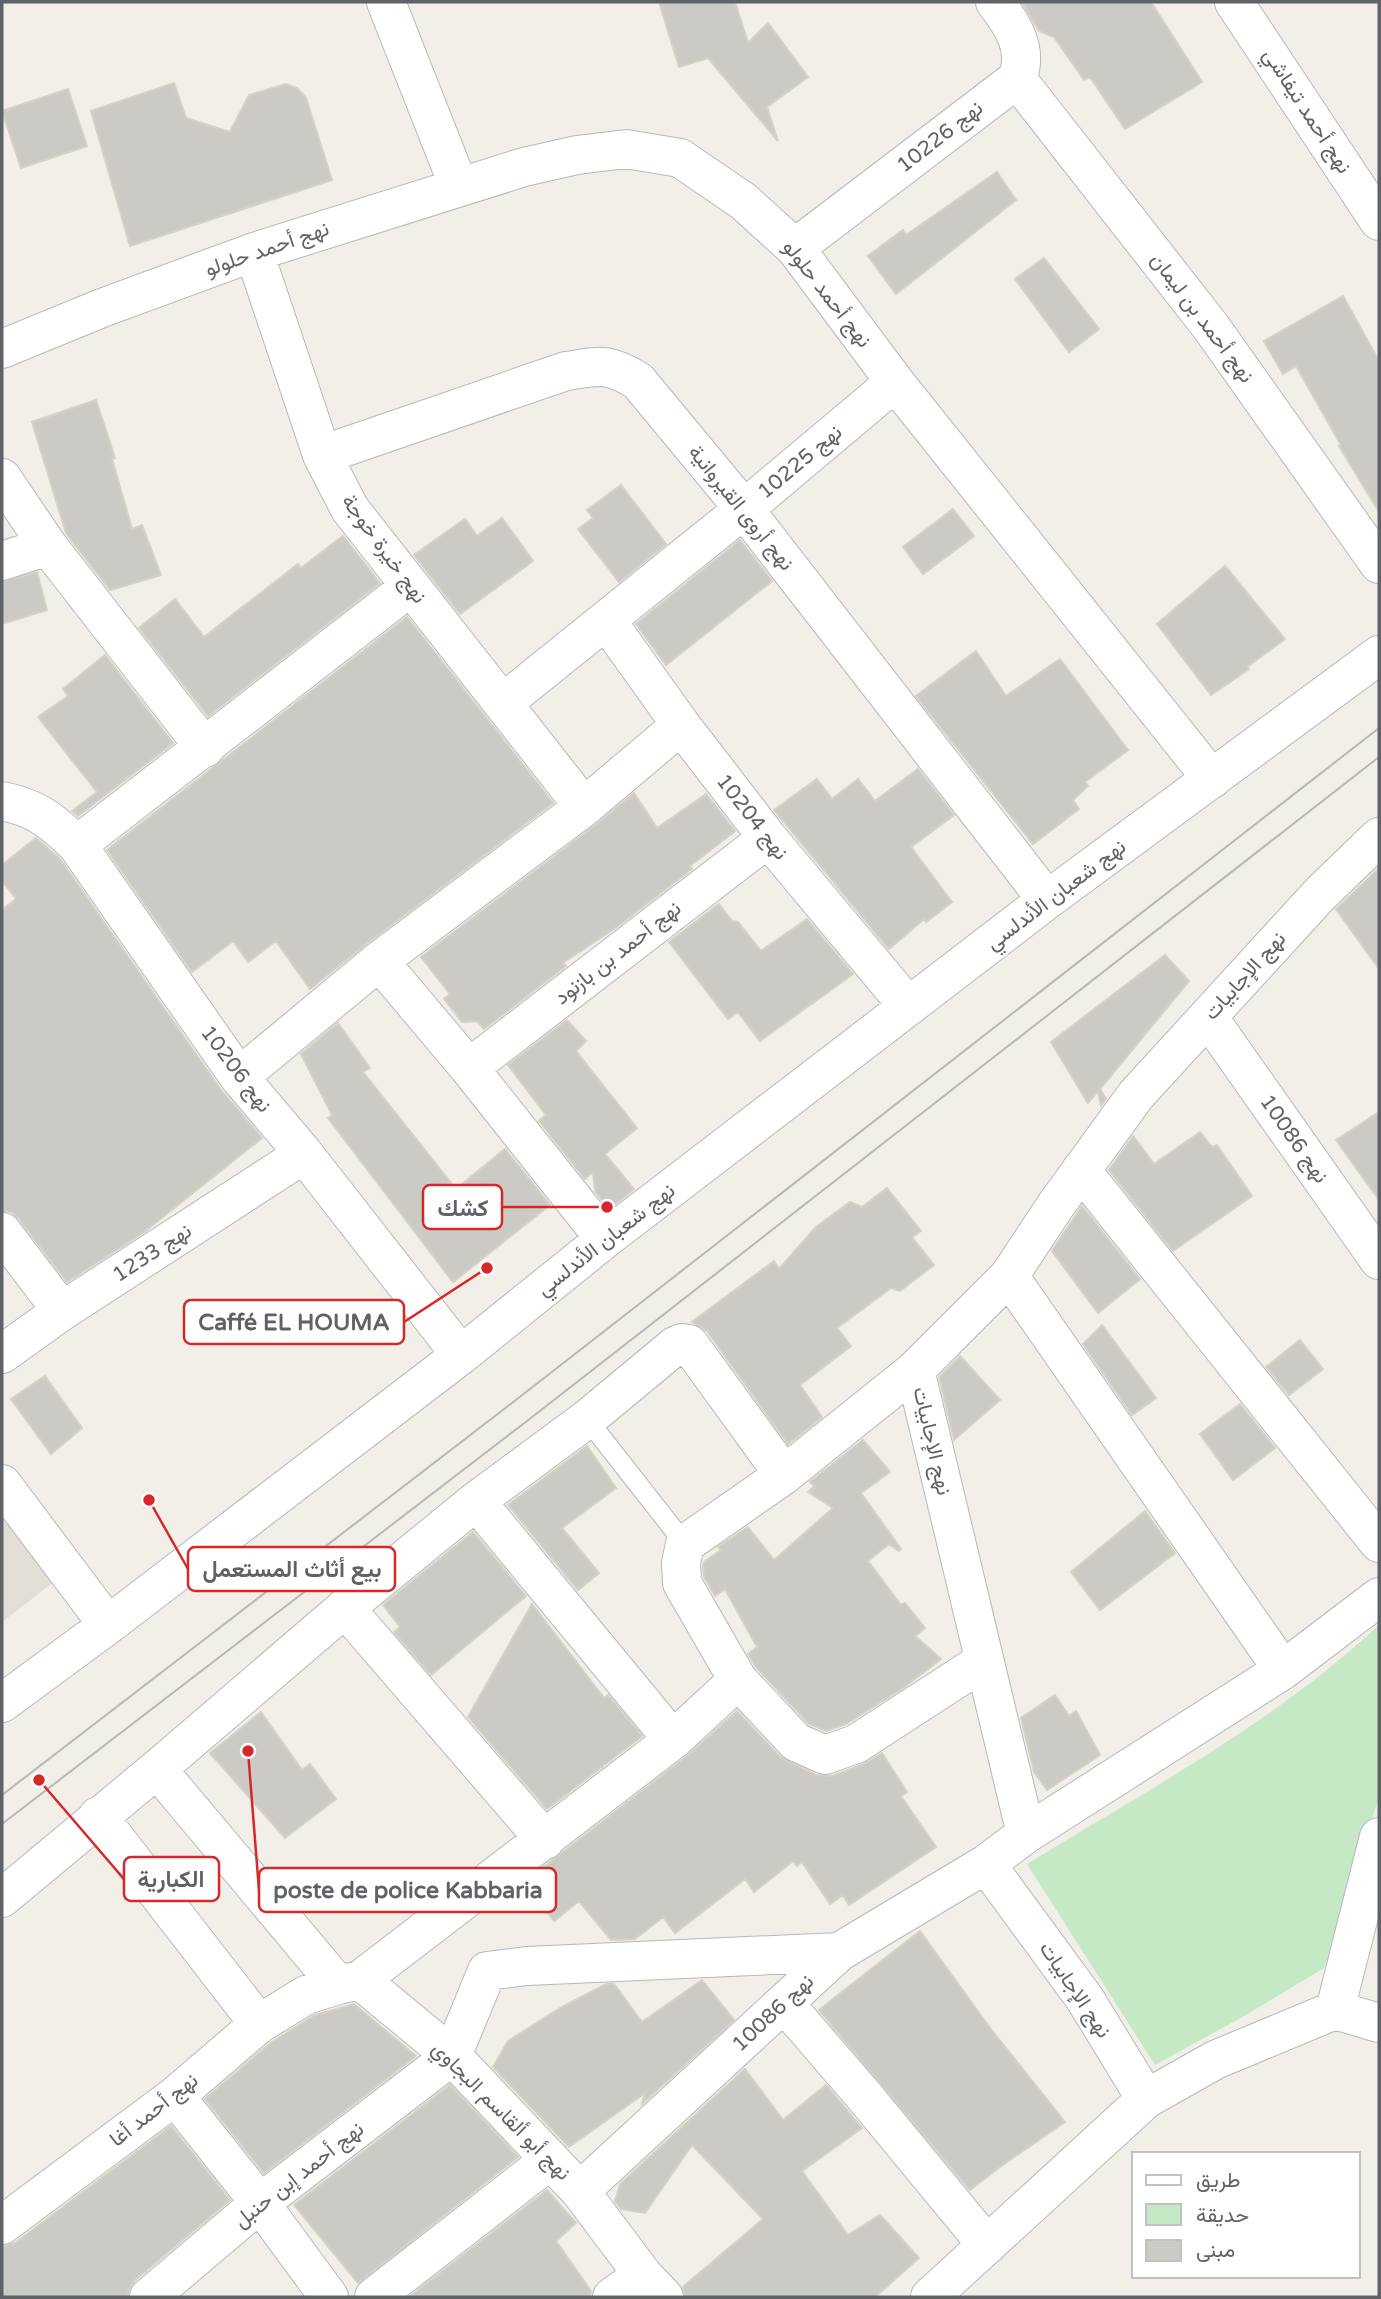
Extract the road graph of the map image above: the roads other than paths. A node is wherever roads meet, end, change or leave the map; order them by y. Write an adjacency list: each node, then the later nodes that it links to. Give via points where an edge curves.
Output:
1 (386, 2): 5 (street)
2 (995, 2): 4 (street, via 1020,42 1022,68)
3 (1234, 2): 6 (street, نهج أحمد تيفاشي)
4 (1017, 79): 7 (street, نهج 10226); 16 (street, نهج أحمد بن ليمان, via 1211,327)
5 (459, 187): 7 (street, نهج أحمد حلولو, via 577,155 626,149 681,158 743,201); 8 (street, نهج أحمد حلولو)
6 (1379, 221)
7 (795, 248): 10 (street, نهج أحمد حلولو)
8 (254, 252): 9 (street, نهج أحمد حلولو); 11 (street, نهج خيرة خوجة)
9 (2, 349)
10 (895, 382): 13 (street, نهج 10225); 23 (street, نهج أحمد حلولو)
11 (322, 455): 13 (street, نهج أروى القيروانية, via 566,371 616,368 638,382); 17 (street, نهج خيرة خوجة, via 350,509)
12 (2, 478): 14 (street)
13 (744, 509): 18 (street, نهج 10225); 29 (street, نهج أروى القيروانية)
14 (48, 546): 15 (street); 22 (street)
15 (2, 561)
16 (1379, 564)
17 (410, 587): 20 (street, نهج خيرة خوجة); 22 (street)
18 (606, 620): 20 (street, نهج 10225); 21 (street, نهج 10204)
19 (1379, 655): 23 (street, نهج شعبان الأندلسي)
20 (503, 703): 25 (street, نهج خيرة خوجة)
21 (681, 725): 25 (street); 27 (street, نهج 10204)
22 (205, 748): 28 (street)
23 (1212, 779): 29 (street, نهج شعبان الأندلسي)
24 (2, 801): 28 (street, نهج 10206, via 51,819)
25 (584, 807): 30 (street)
26 (1379, 836): 32 (street, نهج الإجابيات)
27 (768, 838): 31 (street, نهج 10204); 33 (street, نهج أحمد بن بازنود)
28 (77, 845): 34 (street, نهج 10206)
29 (1047, 900): 31 (street, نهج شعبان الأندلسي)
30 (379, 961): 33 (street); 34 (street)
31 (908, 1006): 38 (street, نهج شعبان الأندلسي)
32 (1208, 1017): 36 (street, نهج الإجابيات, via 1136,1095); 39 (street, نهج 10086)
33 (469, 1068): 38 (street)
34 (239, 1077): 35 (street, نهج 10206)
35 (304, 1154): 41 (street, نهج 1233); 43 (street, نهج 10206)
36 (1081, 1170): 40 (street, نهج الإجابيات); 49 (street)
37 (2, 1232): 41 (street)
38 (605, 1239): 43 (street, نهج شعبان الأندلسي)
39 (1379, 1260)
40 (1009, 1276): 44 (street, نهج الإجابيات); 55 (street)
41 (62, 1311): 42 (street, نهج 1233)
42 (2, 1354)
43 (460, 1355): 53 (street, نهج شعبان الأندلسي)
44 (915, 1370): 46 (street); 54 (street, نهج الإجابيات)
45 (587, 1419): 46 (street, via 675,1346 689,1344); 48 (street); 50 (lane)
46 (784, 1475): 50 (street)
47 (2, 1484): 53 (street)
48 (476, 1501): 52 (street); 58 (street)
49 (1379, 1543)
50 (685, 1544): 56 (street, via 682,1583)
51 (1379, 1597): 55 (street)
52 (345, 1608): 59 (street); 63 (street)
53 (108, 1625): 57 (street, نهج شعبان الأندلسي)
54 (984, 1661): 56 (street, via 856,1744 825,1755 796,1742); 61 (street, نهج الإجابيات)
55 (1283, 1670): 61 (street)
56 (738, 1680): 58 (street, نهج أحمد أغا)
57 (2, 1703)
58 (673, 1740): 63 (street, نهج أحمد أغا)
59 (157, 1769): 60 (street); 67 (street, نهج أبو ألقاسم البجاوي)
60 (98, 1816): 65 (street); 71 (street)
61 (1026, 1835): 64 (street)
62 (1379, 1837): 69 (street)
63 (545, 1840): 67 (street, نهج أحمد أغا)
64 (986, 1864): 66 (street, نهج 10086); 74 (street, نهج الإجابيات, via 1084,1999)
65 (2, 1898)
66 (839, 1952): 68 (street, نهج 10086); 72 (street, via 487,1971)
67 (335, 1987): 71 (street, نهج أحمد أغا); 72 (street, نهج أبو ألقاسم البجاوي)
68 (784, 2003): 76 (street, نهج 10086); 79 (street)
69 (1335, 2010): 70 (street); 74 (street, via 1215,2060)
70 (1379, 2023)
71 (260, 2024): 73 (street, نهج أحمد أغا)
72 (452, 2056): 75 (street, نهج أبو ألقاسم البجاوي); 77 (street, نهج أحمد إبن حنبل)
73 (175, 2096): 77 (street); 78 (street, نهج أحمد أغا)
74 (1146, 2099): 79 (street)
75 (550, 2160): 76 (street, نهج أبو ألقاسم البجاوي); 83 (street)
76 (580, 2191): 80 (street, نهج أبو ألقاسم البجاوي)
77 (261, 2203): 81 (street, نهج أحمد إبن حنبل); 82 (street)
78 (2, 2225)
79 (987, 2245): 85 (street)
80 (654, 2286): 84 (street)
81 (149, 2297)
82 (329, 2297)
83 (374, 2297)
84 (612, 2297)
85 (930, 2297)

